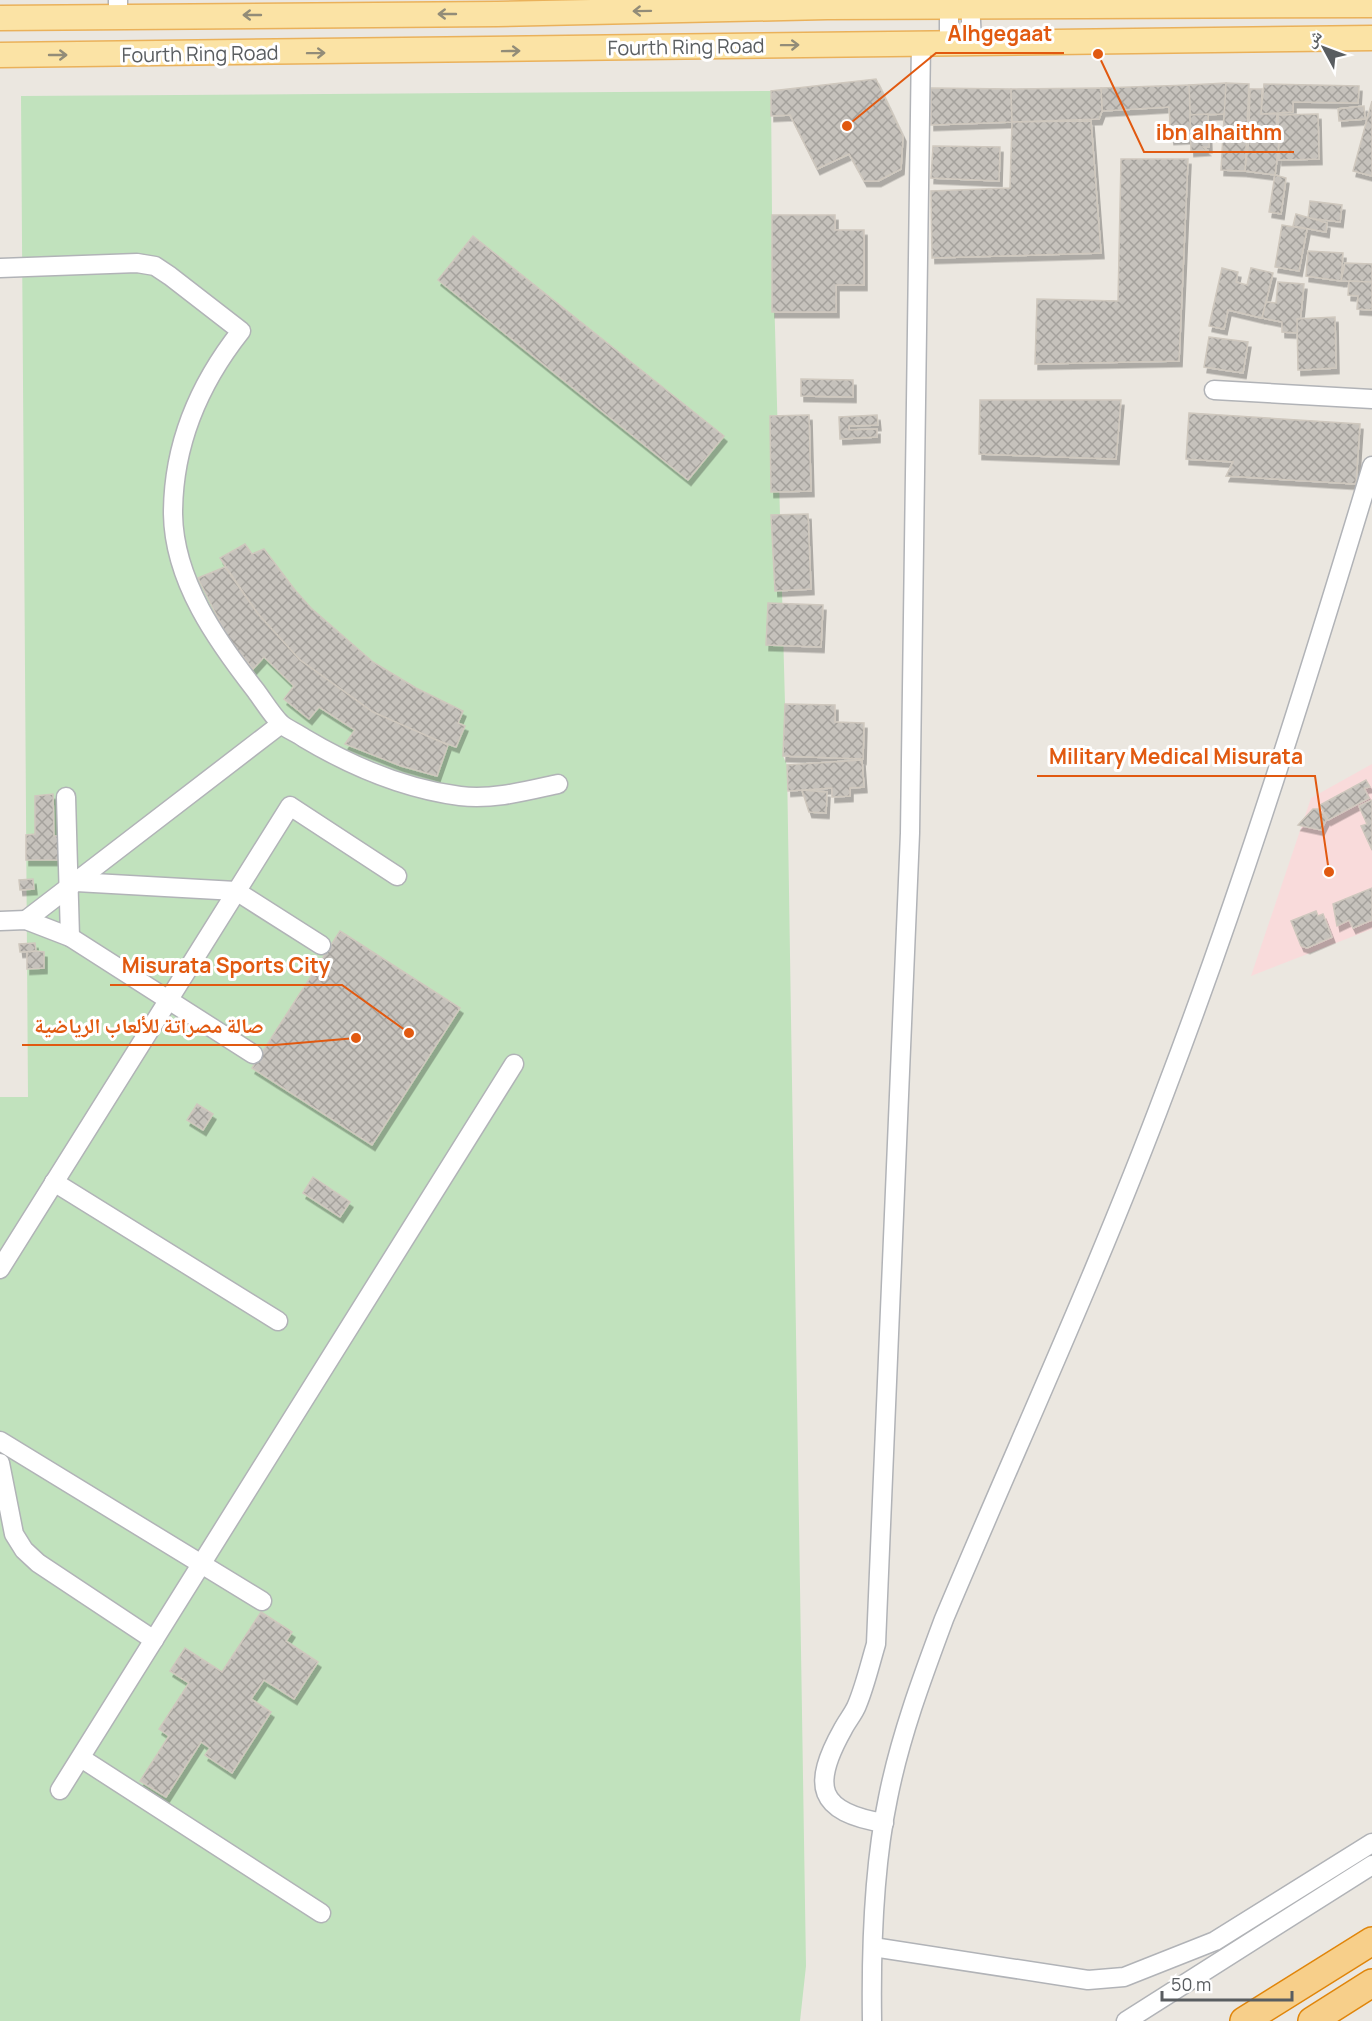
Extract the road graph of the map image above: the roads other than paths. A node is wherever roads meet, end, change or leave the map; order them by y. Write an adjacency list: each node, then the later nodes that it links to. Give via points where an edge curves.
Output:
1 (851, 0): 7 (main road)
2 (1078, 0): 6 (main road)
3 (960, 4): 6 (main road, Fourth Ring Road); 7 (main road, Fourth Ring Road); 11 (street)
4 (706, 5): 7 (main road, Fourth Ring Road); 8 (main road, Fourth Ring Road, one-way to 8)
5 (1371, 5): 6 (main road, Fourth Ring Road)
6 (1129, 6)
7 (827, 7)
8 (118, 8): 9 (main road, Fourth Ring Road)
9 (0, 18)
10 (1366, 41): 11 (main road, Fourth Ring Road)
11 (961, 42): 12 (main road, Fourth Ring Road)
12 (921, 43): 13 (main road, Fourth Ring Road, one-way to 12); 41 (street, via 910,833 876,1644 857,1706 825,1768 825,1789 838,1810)
13 (0, 56)
14 (0, 268): 18 (street, via 137,263 155,266 241,331 202,390 186,429 176,471 173,516 179,555 198,605 217,639)
15 (1214, 390): 16 (street)
16 (1372, 399)
17 (1372, 466): 41 (street, via 1300,705 1215,957 1122,1203 944,1619 904,1734)
18 (281, 724): 19 (street, via 332,754 421,789 461,796 498,796); 22 (street)
19 (558, 784)
20 (66, 797): 22 (street)
21 (397, 876): 23 (street, via 290,806)
22 (72, 885): 23 (street); 24 (street); 26 (street)
23 (236, 891): 27 (street); 28 (street)
24 (26, 920): 25 (street); 26 (street)
25 (0, 921)
26 (70, 936): 28 (street)
27 (321, 945)
28 (169, 999): 29 (street); 31 (street)
29 (253, 1054)
30 (514, 1064): 36 (street)
31 (54, 1182): 32 (street); 33 (street)
32 (0, 1269)
33 (278, 1322)
34 (0, 1441): 36 (street)
35 (0, 1463): 38 (street, via 14,1534 24,1550)
36 (201, 1565): 37 (street); 38 (street)
37 (262, 1600)
38 (154, 1640): 39 (street)
39 (81, 1758): 40 (street); 44 (street)
40 (60, 1790)
41 (884, 1823): 46 (street)
42 (1372, 1843): 46 (street, via 1215,1941 1124,1977 1088,1980)
43 (1372, 1865): 49 (street)
44 (321, 1913)
45 (1372, 1941): 50 (highway)
46 (873, 1947): 48 (street)
47 (1372, 1983): 51 (highway)
48 (872, 2021)
49 (1126, 2021)
50 (1244, 2021)
51 (1312, 2021)

